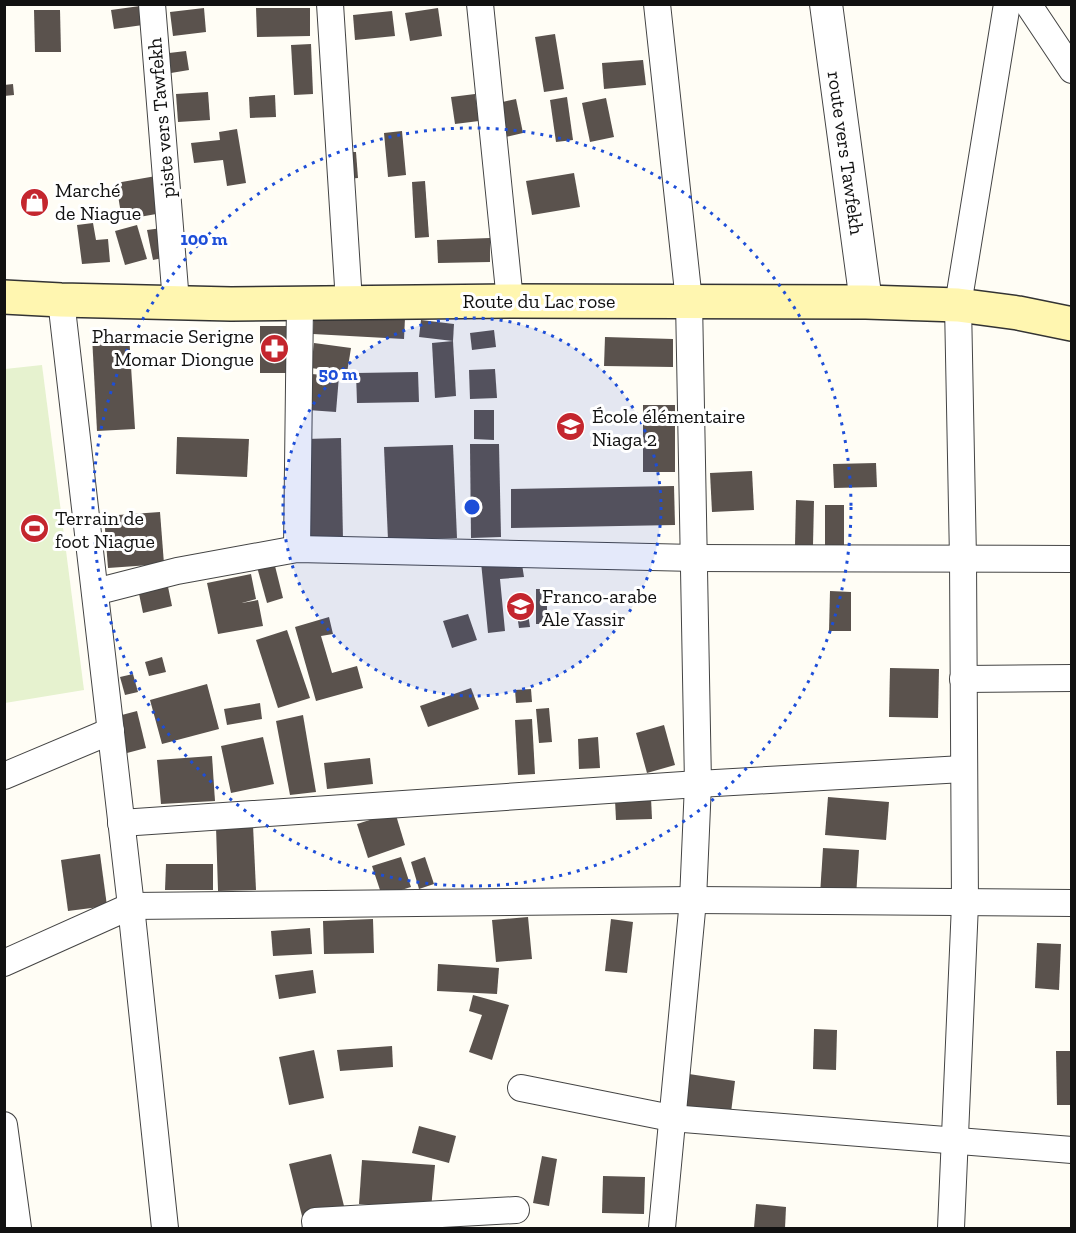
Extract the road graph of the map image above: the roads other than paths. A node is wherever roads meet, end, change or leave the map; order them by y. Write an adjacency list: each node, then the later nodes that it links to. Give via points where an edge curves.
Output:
1 (152, 4): 15 (street, piste vers Tawfekh)
2 (330, 4): 13 (street)
3 (480, 4): 11 (street)
4 (657, 4): 12 (street)
5 (826, 4): 14 (street, route vers Tawfekh)
6 (1007, 4): 17 (street)
7 (1028, 4): 8 (street)
8 (1071, 70)
9 (4, 297): 10 (main road, Route du Lac rose)
10 (61, 300): 15 (main road, Route du Lac rose); 23 (street)
11 (510, 301): 12 (main road, Route du Lac rose); 13 (main road, Route du Lac rose)
12 (689, 301): 14 (main road, Route du Lac rose); 20 (street)
13 (349, 302): 16 (main road, Route du Lac rose)
14 (866, 302): 17 (main road, Route du Lac rose)
15 (176, 303): 16 (main road, Route du Lac rose)
16 (300, 303): 19 (street)
17 (958, 305): 18 (main road, Route du Lac rose); 22 (street)
18 (1071, 324)
19 (297, 549): 20 (street); 23 (street, via 177,571)
20 (695, 558): 22 (street); 29 (street)
21 (1071, 559): 22 (street)
22 (963, 560): 25 (street)
23 (95, 592): 26 (street)
24 (1071, 678): 25 (street)
25 (963, 679): 27 (street)
26 (111, 731): 28 (street); 30 (street)
27 (963, 769): 29 (street); 33 (street)
28 (4, 776)
29 (698, 784): 30 (street); 31 (street)
30 (121, 823): 34 (street)
31 (693, 900): 33 (street); 34 (street); 37 (street)
32 (1071, 903): 33 (street)
33 (965, 904): 39 (street)
34 (131, 906): 35 (street); 43 (street)
35 (4, 963)
36 (521, 1088): 37 (street)
37 (671, 1118): 39 (street); 45 (street)
38 (4, 1125): 42 (street)
39 (955, 1140): 40 (street); 46 (street)
40 (1071, 1150)
41 (516, 1210): 44 (street, via 315,1221)
42 (17, 1228)
43 (165, 1228)
44 (316, 1228)
45 (662, 1228)
46 (951, 1228)

